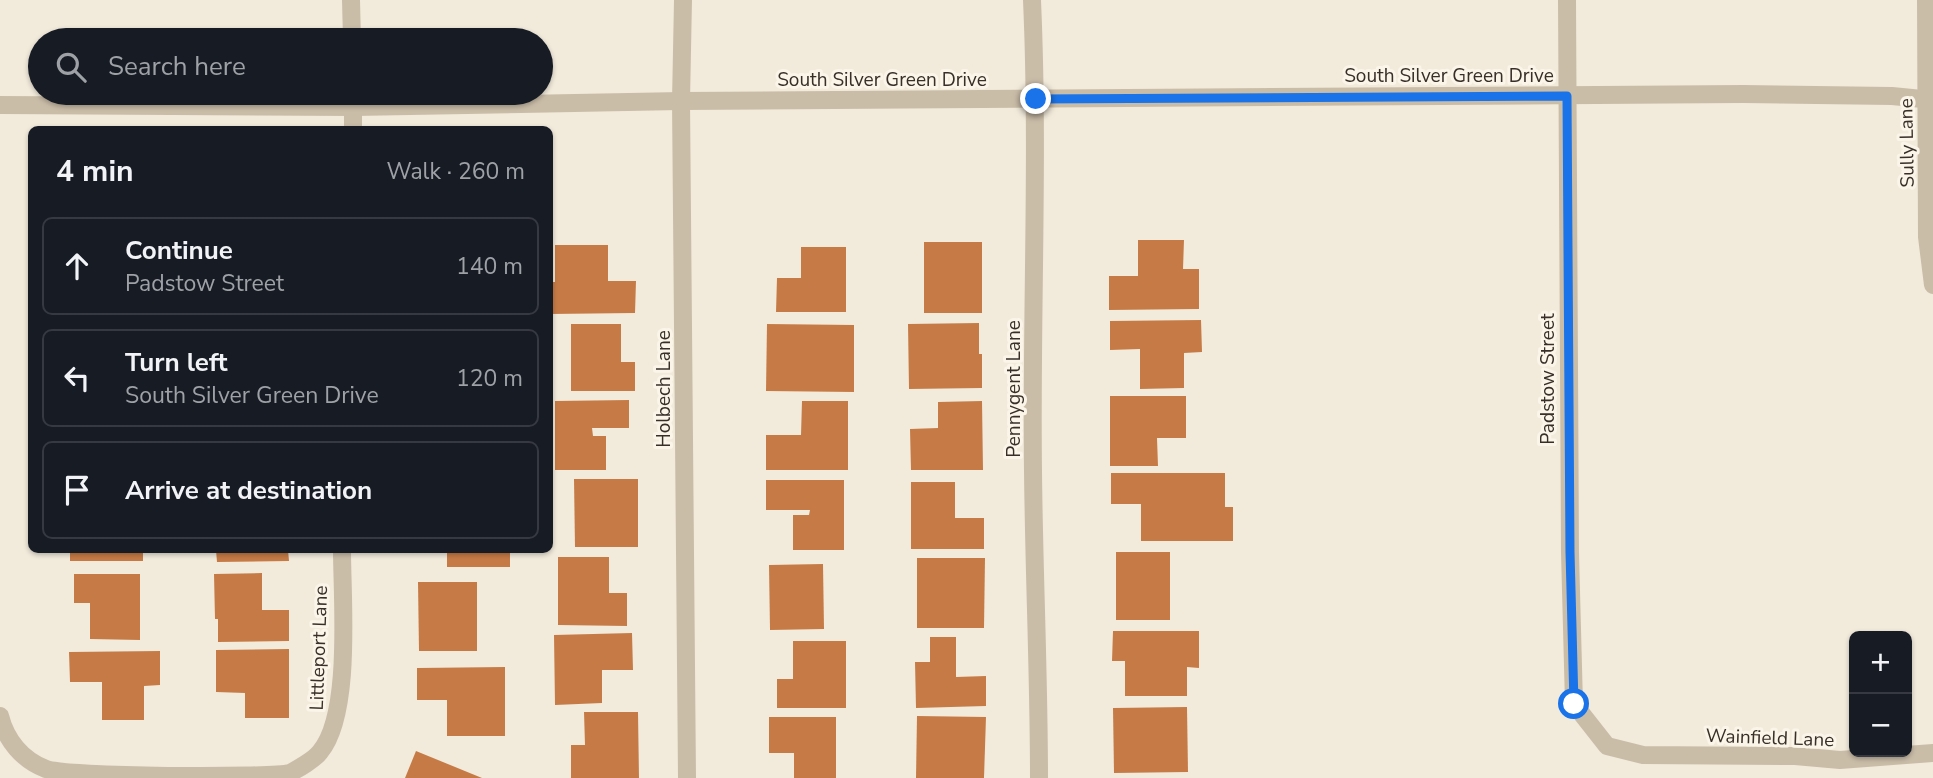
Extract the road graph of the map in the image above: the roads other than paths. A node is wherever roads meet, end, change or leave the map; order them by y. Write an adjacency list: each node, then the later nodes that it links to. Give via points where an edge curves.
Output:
1 (351, 0): 6 (street)
2 (683, 0): 11 (street, Holbech Lane)
3 (1032, 0): 8 (street, Pennygent Lane)
4 (1567, 0): 7 (street, Padstow Street)
5 (1926, 0): 9 (street, Sully Lane)
6 (352, 28)
7 (1567, 96): 8 (street, South Silver Green Drive); 9 (street, South Silver Green Drive, via 1892,96); 19 (street, Padstow Street, via 1574,704)
8 (1036, 99): 11 (street, South Silver Green Drive); 23 (street, Pennygent Lane, via 1033,471)
9 (1930, 100): 16 (street, Sully Lane, via 1927,237)
10 (553, 101): 11 (street, South Silver Green Drive)
11 (681, 101): 22 (street, Holbech Lane)
12 (0, 105): 13 (street, South Silver Green Drive)
13 (28, 105)
14 (354, 105): 15 (street)
15 (353, 126)
16 (1933, 285)
17 (342, 553): 21 (street, Littleport Lane, via 342,674 336,722 320,753 289,773)
18 (0, 716): 21 (street, Littleport Lane, via 4,731 22,756 47,770)
19 (1607, 747): 20 (street, Wainfield Lane, via 1643,755 1840,760)
20 (1933, 753)
21 (167, 777)
22 (687, 778)
23 (1039, 778)

